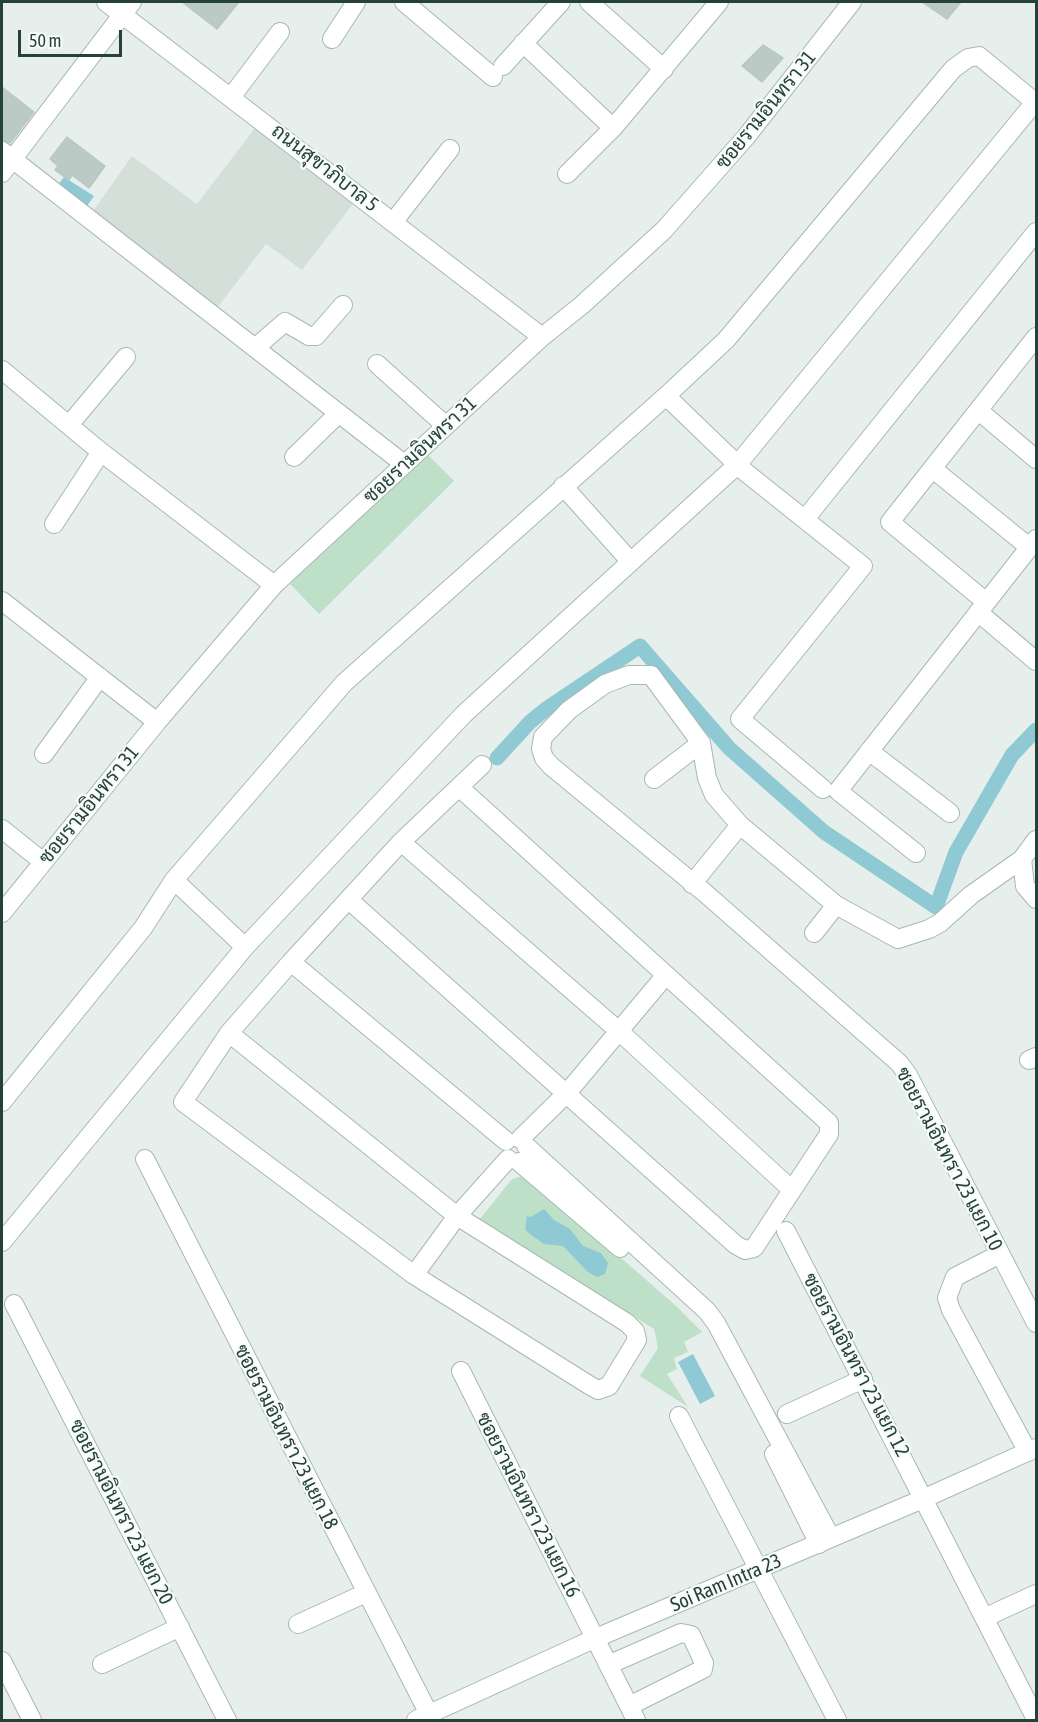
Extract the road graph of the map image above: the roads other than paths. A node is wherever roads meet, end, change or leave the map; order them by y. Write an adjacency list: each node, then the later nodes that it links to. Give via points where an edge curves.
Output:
1 (106, 2): 8 (street, ถนนสุขาภิบาล 5)
2 (356, 2): 10 (street)
3 (404, 2): 11 (street, via 498,71)
4 (561, 2): 11 (street)
5 (589, 2): 12 (street)
6 (852, 2): 22 (street, ซอยรามอินทรา 31, via 746,137 679,213 582,305)
7 (711, 4): 12 (street)
8 (127, 8): 13 (street, ถนนสุขาภิบาล 5); 17 (street)
9 (280, 32): 13 (street)
10 (332, 39)
11 (523, 43): 15 (street)
12 (664, 69): 15 (street)
13 (232, 96): 19 (street, ถนนสุขาภิบาล 5)
14 (1036, 102): 28 (street, via 979,56 962,61 726,340); 37 (street)
15 (613, 128): 18 (street)
16 (450, 149): 19 (street)
17 (5, 161): 24 (street)
18 (567, 174)
19 (394, 221): 22 (street, ถนนสุขาภิบาล 5)
20 (1036, 232): 40 (street)
21 (343, 305): 24 (street, via 316,336 285,322)
22 (542, 337): 32 (street, ซอยรามอินทรา 31)
23 (1036, 337): 29 (street)
24 (255, 348): 30 (street)
25 (126, 357): 31 (street)
26 (377, 364): 32 (street)
27 (2, 370): 31 (street)
28 (666, 396): 37 (street); 39 (street)
29 (979, 411): 35 (street); 38 (street)
30 (339, 413): 34 (street); 36 (street)
31 (69, 425): 33 (street)
32 (446, 426): 36 (street, ซอยรามอินทรา 31)
33 (101, 453): 41 (street); 44 (street)
34 (294, 456)
35 (1036, 459)
36 (404, 464): 44 (street, ซอยรามอินทรา 31)
37 (737, 465): 40 (street); 43 (street)
38 (933, 469): 42 (street); 46 (street, via 890,522)
39 (563, 486): 43 (street); 65 (street, via 344,683)
40 (805, 519): 56 (street, via 863,566 740,719)
41 (54, 524)
42 (1033, 543): 46 (street)
43 (631, 562): 72 (street, via 464,714)
44 (274, 585): 49 (street, ซอยรามอินทรา 31)
45 (2, 601): 48 (street)
46 (982, 607): 47 (street); 51 (street)
47 (1036, 661)
48 (100, 677): 49 (street); 52 (street)
49 (157, 722): 64 (street, ซอยรามอินทรา 31)
50 (701, 743): 54 (street); 58 (street, via 706,778 714,795); 66 (street, ซอยรามอินทรา 23 แยก 10, via 651,675 641,673 605,684 569,710 543,737 541,748 551,766)
51 (869, 751): 57 (street); 62 (street, via 838,791)
52 (44, 754)
53 (482, 765): 55 (street)
54 (654, 779)
55 (459, 787): 61 (street); 74 (street)
56 (823, 789)
57 (950, 813)
58 (740, 825): 66 (street); 69 (street)
59 (2, 829): 64 (street)
60 (1036, 840): 63 (street)
61 (401, 842): 68 (street); 75 (street)
62 (916, 853)
63 (1022, 859): 67 (street, via 1025,886); 69 (street, via 970,895 940,923 903,939 891,938)
64 (42, 861): 70 (street, ซอยรามอินทรา 31)
65 (174, 880): 72 (street); 78 (street, via 143,928)
66 (698, 888): 85 (street, ซอยรามอินทรา 23 แยก 10, via 899,1063)
67 (1036, 899)
68 (349, 900): 73 (street); 77 (street)
69 (836, 905): 71 (street)
70 (2, 913)
71 (814, 933)
72 (245, 947): 84 (street)
73 (291, 962): 76 (street); 79 (street)
74 (665, 976): 75 (street); 81 (street, via 829,1123 829,1134)
75 (620, 1032): 77 (street); 81 (street)
76 (229, 1033): 82 (street); 86 (street, via 183,1102)
77 (567, 1093): 79 (street); 81 (street, via 745,1250 754,1248)
78 (2, 1102)
79 (516, 1150): 82 (street); 95 (street, via 712,1317)
80 (144, 1159): 97 (street, ซอยรามอินทรา 23 แยก 18)
81 (792, 1190)
82 (457, 1216): 86 (street); 86 (street, via 635,1331 637,1340 617,1376 609,1386 598,1390)
83 (786, 1231): 90 (street, ซอยรามอินทรา 23 แยก 12)
84 (2, 1242)
85 (1000, 1254): 88 (street, ซอยรามอินทรา 23 แยก 10); 93 (street, via 955,1277 947,1298)
86 (414, 1275)
87 (14, 1304): 101 (street, ซอยรามอินทรา 23 แยก 20)
88 (1036, 1323)
89 (461, 1371): 102 (street, ซอยรามอินทรา 23 แยก 16)
90 (863, 1379): 91 (street); 94 (street, ซอยรามอินทรา 23 แยก 12)
91 (787, 1414)
92 (679, 1416): 96 (street)
93 (1032, 1450): 94 (street, Soi Ram Intra 23)
94 (926, 1498): 95 (street, Soi Ram Intra 23); 99 (street, ซอยรามอินทรา 23 แยก 12)
95 (825, 1541): 96 (street, Soi Ram Intra 23)
96 (759, 1569): 102 (street, Soi Ram Intra 23); 111 (street)
97 (366, 1593): 100 (street); 107 (street, ซอยรามอินทรา 23 แยก 18)
98 (1036, 1594): 99 (street)
99 (986, 1617): 108 (street, ซอยรามอินทรา 23 แยก 12)
100 (298, 1624)
101 (180, 1627): 104 (street); 110 (street, ซอยรามอินทรา 23 แยก 20)
102 (596, 1638): 105 (street, ซอยรามอินทรา 23 แยก 16); 107 (street, Soi Ram Intra 23)
103 (2, 1661): 109 (street)
104 (102, 1664)
105 (608, 1665): 106 (street, ซอยรามอินทรา 23 แยก 16); 106 (street, via 681,1633 691,1635 705,1663 703,1669)
106 (632, 1713)
107 (426, 1719)
108 (1036, 1719)
109 (32, 1720)
110 (227, 1720)
111 (837, 1720)

